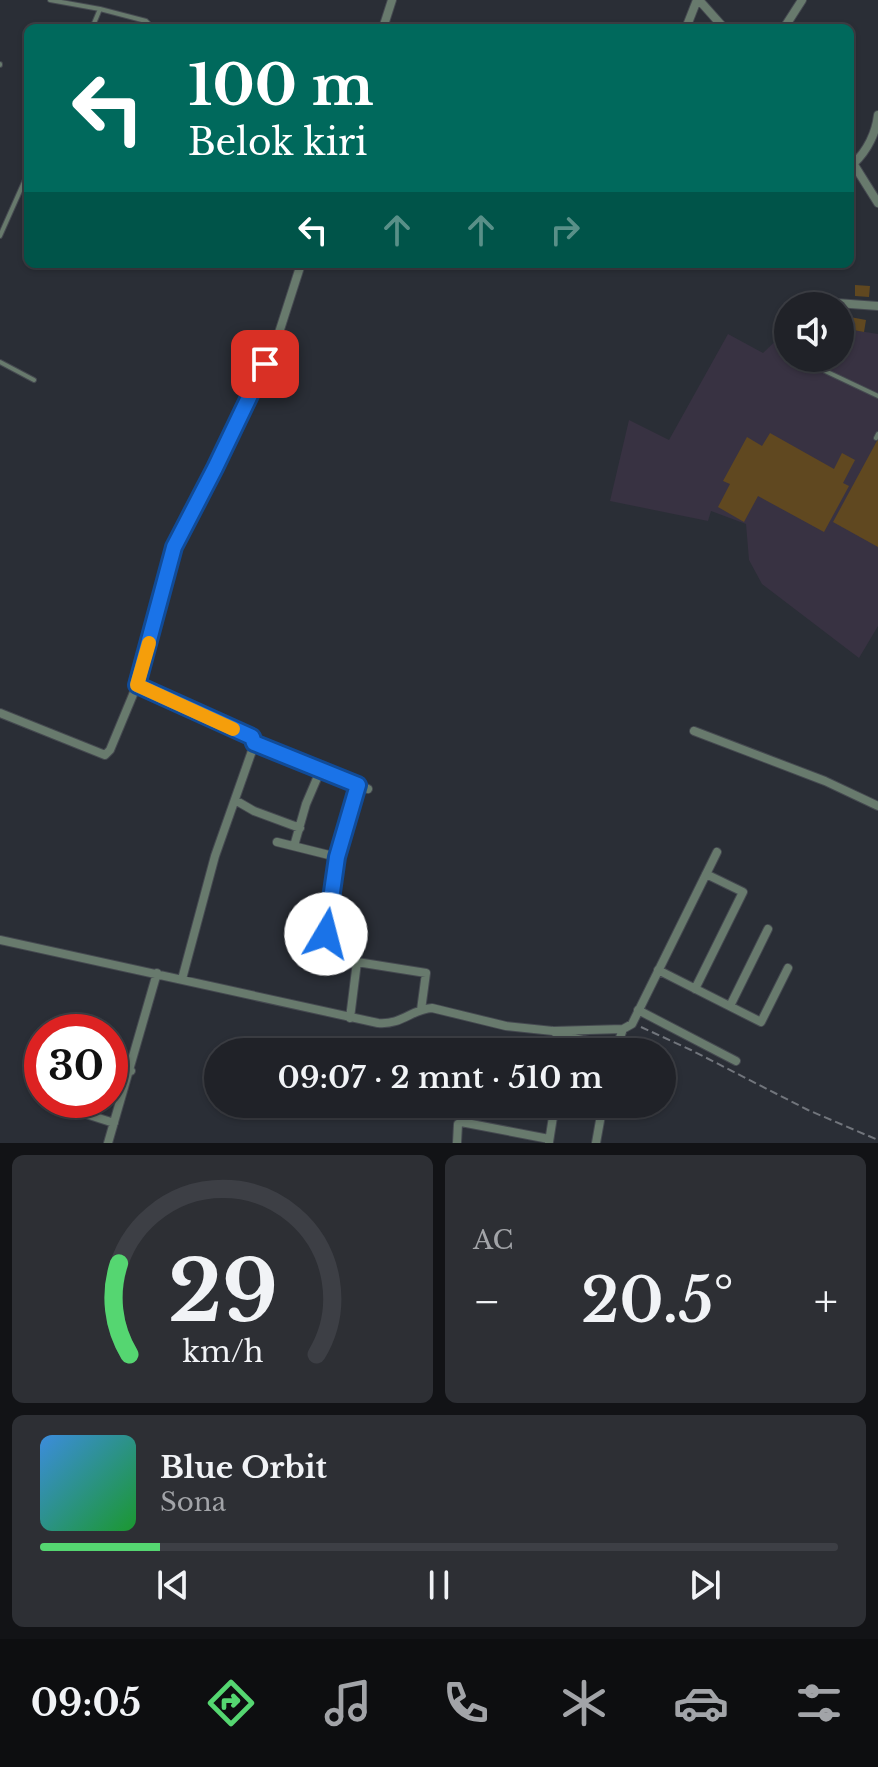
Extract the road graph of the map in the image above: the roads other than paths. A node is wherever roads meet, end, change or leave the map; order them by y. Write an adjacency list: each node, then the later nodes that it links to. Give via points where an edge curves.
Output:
1 (50, 0): 5 (lane)
2 (392, 0): 8 (street)
3 (698, 0): 9 (street); 10 (street)
4 (802, 0): 11 (street)
5 (100, 9): 6 (lane); 7 (lane)
6 (94, 24)
7 (149, 24)
8 (384, 24)
9 (688, 24)
10 (720, 24)
11 (787, 24)
12 (878, 115): 13 (street, via 864,153)
13 (854, 160)
14 (854, 164): 16 (street)
15 (24, 182): 17 (lane)
16 (878, 203)
17 (0, 236)
18 (300, 268): 25 (street, via 276,342 174,547)
19 (854, 304): 20 (street)
20 (878, 306)
21 (0, 362): 23 (lane)
22 (827, 372): 24 (lane)
23 (34, 380)
24 (878, 396)
25 (137, 685): 26 (street, via 105,755); 28 (street, via 252,737)
26 (0, 713)
27 (694, 731): 33 (street)
28 (254, 743): 29 (street); 32 (street)
29 (321, 769): 30 (street); 34 (street)
30 (358, 785): 31 (street); 38 (street)
31 (368, 789)
32 (235, 800): 34 (street); 46 (street)
33 (878, 806)
34 (300, 828): 36 (street)
35 (277, 842): 36 (street)
36 (294, 846): 38 (street)
37 (717, 852): 39 (street)
38 (337, 857): 42 (street, via 326,942 333,955)
39 (706, 874): 44 (street); 47 (street, via 743,892)
40 (768, 929): 48 (street)
41 (0, 940): 45 (street)
42 (357, 962): 49 (street, via 426,973); 51 (street)
43 (788, 968): 48 (street, via 761,1022)
44 (658, 970): 47 (street); 50 (street)
45 (157, 973): 46 (street); 58 (street)
46 (182, 979): 51 (street)
47 (695, 989): 48 (street)
48 (730, 1006)
49 (421, 1010): 51 (street, via 396,1023); 53 (street)
50 (638, 1010): 52 (street); 56 (street)
51 (350, 1018)
52 (627, 1026): 53 (street); 55 (street)
53 (553, 1031): 54 (street)
54 (569, 1038)
55 (621, 1038)
56 (736, 1061)
57 (128, 1070): 58 (street)
58 (131, 1071): 62 (street)
59 (98, 1118): 62 (street)
60 (553, 1118): 63 (street)
61 (600, 1118): 66 (street)
62 (114, 1123): 64 (street)
63 (549, 1141): 65 (street, via 461,1122)
64 (108, 1143)
65 (457, 1143)
66 (596, 1143)

